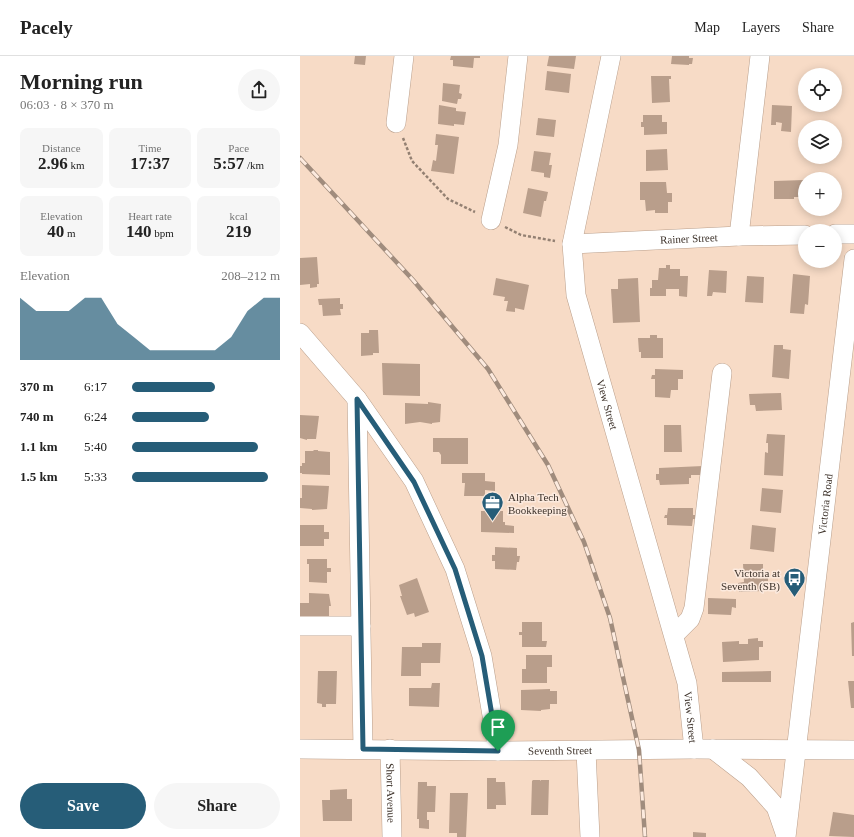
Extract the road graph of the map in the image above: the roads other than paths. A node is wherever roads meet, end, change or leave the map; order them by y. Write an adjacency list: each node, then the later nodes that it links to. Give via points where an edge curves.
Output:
1 (404, 56): 5 (street)
2 (518, 56): 6 (street, via 508,146)
3 (611, 56): 11 (street, View Street)
4 (760, 56): 10 (street)
5 (396, 123)
6 (491, 220)
7 (842, 234): 8 (street)
8 (854, 234)
9 (798, 235): 10 (street, Rainer Street)
10 (739, 236): 11 (street, Rainer Street)
11 (572, 244): 18 (street, View Street, via 576,295)
12 (854, 259): 24 (street, Victoria Road)
13 (300, 333): 15 (street)
14 (722, 373): 18 (street, via 694,608 690,620)
15 (357, 399): 17 (street); 26 (street, via 414,482 455,569 482,656)
16 (300, 626): 17 (street)
17 (361, 626): 20 (street)
18 (674, 635): 22 (street, View Street, via 687,683)
19 (300, 749): 20 (street, Seventh Street)
20 (363, 749): 21 (street, Seventh Street)
21 (390, 749): 26 (street, Seventh Street); 28 (street, Short Avenue)
22 (694, 749): 23 (street, Seventh Street); 27 (street, Seventh Street)
23 (714, 749): 24 (street, Seventh Street); 30 (street, via 749,777 776,808)
24 (796, 750): 25 (street, Seventh Street); 30 (street, Victoria Road)
25 (854, 750)
26 (498, 751): 27 (street, Seventh Street)
27 (586, 751): 29 (street)
28 (392, 837)
29 (590, 837)
30 (786, 837)

